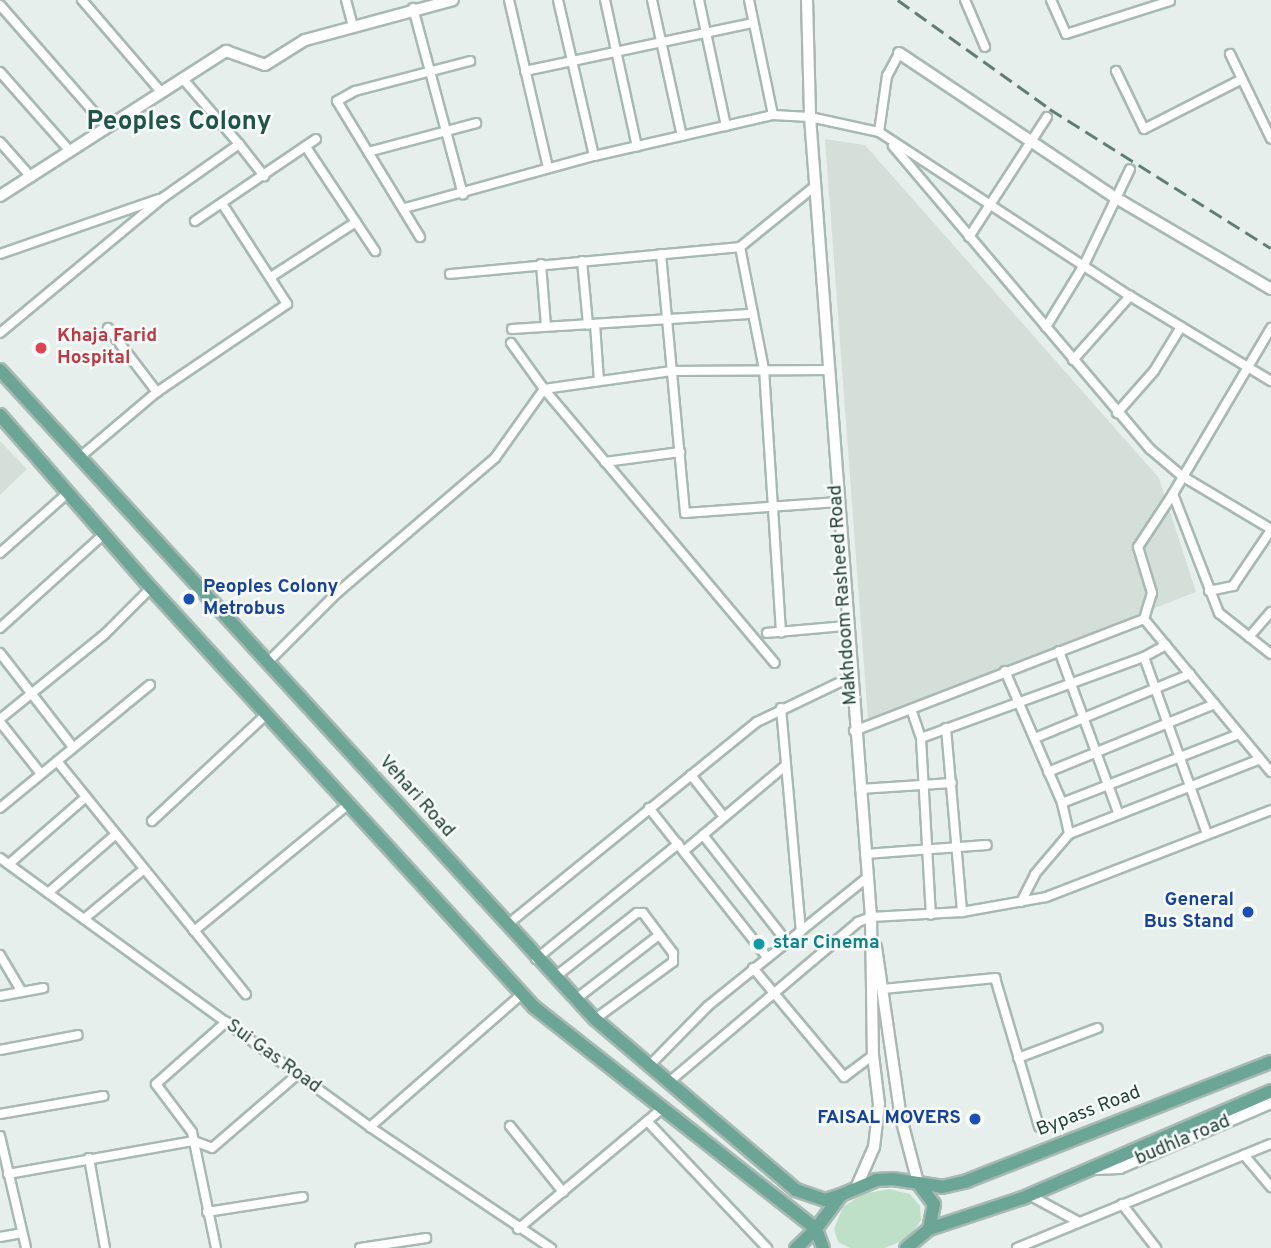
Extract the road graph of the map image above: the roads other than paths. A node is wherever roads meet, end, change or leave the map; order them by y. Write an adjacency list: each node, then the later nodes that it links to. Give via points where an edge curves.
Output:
1 (82, 0): 34 (street)
2 (346, 0): 19 (street)
3 (453, 0): 15 (street)
4 (509, 0): 28 (street)
5 (558, 0): 27 (street)
6 (605, 0): 23 (street)
7 (652, 0): 21 (street)
8 (698, 0): 20 (street)
9 (749, 0): 18 (street)
10 (807, 0): 36 (main road, Makhdoom Rasheed Road)
11 (965, 0): 22 (street)
12 (1051, 0): 13 (street, via 1066,34)
13 (1170, 0): 14 (street)
14 (1179, 0)
15 (431, 3): 17 (street)
16 (0, 5): 39 (street)
17 (413, 8): 19 (street); 30 (street)
18 (753, 23): 20 (street); 35 (street)
19 (353, 26): 32 (street, via 305,40 265,65 226,51)
20 (705, 31): 21 (street); 40 (street)
21 (660, 41): 23 (street); 43 (street)
22 (985, 47)
23 (616, 49): 27 (street); 50 (street)
24 (899, 52): 42 (street, via 887,76); 47 (street)
25 (1230, 54): 33 (street)
26 (470, 61): 30 (street)
27 (570, 61): 28 (street); 53 (street)
28 (525, 71): 54 (street)
29 (0, 72): 51 (street)
30 (427, 72): 41 (street); 52 (street, via 355,91 337,101)
31 (1116, 72): 33 (street, via 1144,129)
32 (183, 79): 34 (street); 48 (street)
33 (1242, 79): 45 (street)
34 (161, 92): 39 (street)
35 (773, 115): 36 (street); 40 (street)
36 (810, 117): 42 (street); 58 (main road, Makhdoom Rasheed Road)
37 (1047, 117): 47 (street)
38 (476, 122): 41 (street)
39 (106, 126): 51 (street)
40 (726, 126): 43 (street)
41 (445, 131): 52 (street); 59 (street)
42 (882, 135): 64 (street); 69 (street)
43 (682, 136): 50 (street)
44 (316, 139): 49 (street)
45 (1271, 139)
46 (0, 142): 57 (street)
47 (1030, 143): 62 (street); 64 (street)
48 (239, 144): 56 (street); 61 (street)
49 (306, 147): 56 (street); 67 (street)
50 (637, 147): 53 (street)
51 (70, 150): 57 (street)
52 (368, 152): 65 (street)
53 (594, 156): 54 (street)
54 (548, 169): 59 (street)
55 (1130, 169): 62 (street)
56 (264, 176): 63 (street)
57 (31, 177): 60 (street)
58 (815, 186): 70 (street); 96 (main road, Makhdoom Rasheed Road)
59 (463, 194): 65 (street)
60 (0, 196)
61 (164, 197): 72 (street); 90 (street)
62 (1116, 198): 76 (street); 79 (street)
63 (223, 205): 66 (street); 78 (street)
64 (989, 206): 69 (street); 76 (street)
65 (405, 208): 68 (street)
66 (195, 221)
67 (356, 222): 71 (street); 78 (street)
68 (420, 237)
69 (969, 237): 85 (street)
70 (740, 247): 73 (street); 81 (street)
71 (375, 251)
72 (0, 254)
73 (662, 254): 74 (street); 82 (street)
74 (582, 261): 75 (street); 83 (street)
75 (541, 264): 77 (street); 84 (street)
76 (1084, 265): 80 (street); 85 (street)
77 (450, 274)
78 (271, 277): 101 (street, via 287,299 284,309)
79 (1271, 289)
80 (1130, 296): 86 (street); 92 (street)
81 (753, 314): 82 (street); 94 (street)
82 (668, 321): 83 (street); 97 (street)
83 (592, 324): 84 (street); 98 (street)
84 (546, 326): 89 (street)
85 (1046, 327): 92 (street)
86 (1181, 327): 93 (street); 102 (street, via 1154,371)
87 (108, 328): 101 (street)
88 (1271, 328): 93 (street)
89 (512, 329)
90 (0, 333)
91 (511, 343): 100 (street)
92 (1073, 360): 102 (street)
93 (1247, 367): 99 (street); 107 (street)
94 (764, 369): 96 (street); 97 (street); 111 (street)
95 (0, 370): 105 (main road, Vehari Road)
96 (828, 370): 110 (main road, Makhdoom Rasheed Road)
97 (672, 371): 98 (street); 104 (street)
98 (599, 381): 100 (street)
99 (1271, 381)
100 (544, 389): 106 (street); 129 (street, via 495,458 337,593)
101 (157, 392): 105 (street)
102 (1117, 413): 107 (street)
103 (0, 415): 108 (main road)
104 (680, 452): 106 (street); 111 (street, via 685,513)
105 (80, 457): 129 (main road, Vehari Road)
106 (605, 463): 130 (street)
107 (1182, 475): 109 (street); 112 (street)
108 (69, 492): 113 (main road); 114 (street)
109 (1173, 494): 116 (street); 118 (street, via 1138,547 1152,593)
110 (838, 502): 111 (street); 119 (main road, Makhdoom Rasheed Road)
111 (772, 505): 121 (street)
112 (1271, 529): 116 (street, via 1233,586)
113 (104, 534): 115 (main road); 120 (street)
114 (0, 552)
115 (151, 588): 137 (street, via 105,634); 142 (main road)
116 (1209, 591): 123 (street, via 1219,613)
117 (1271, 612): 123 (street)
118 (1144, 619): 124 (street); 125 (street)
119 (846, 626): 121 (street); 133 (main road, Makhdoom Rasheed Road)
120 (0, 628)
121 (781, 632): 122 (street)
122 (767, 633)
123 (1249, 637): 127 (street)
124 (1166, 645): 128 (street); 132 (street)
125 (1059, 651): 131 (street); 134 (street)
126 (0, 653): 137 (street)
127 (1271, 654)
128 (1144, 657): 134 (street); 136 (street)
129 (267, 663): 193 (main road, Vehari Road)
130 (775, 663)
131 (1005, 671): 138 (street); 141 (street)
132 (1190, 674): 136 (street); 139 (street)
133 (849, 678): 140 (street); 147 (main road, Makhdoom Rasheed Road)
134 (1071, 684): 138 (street); 144 (street)
135 (150, 685): 151 (street)
136 (1156, 691): 144 (street); 145 (street)
137 (32, 693): 143 (street); 151 (street)
138 (1019, 704): 146 (street); 150 (street)
139 (1215, 704): 145 (street); 148 (street)
140 (781, 708): 155 (street); 159 (street)
141 (911, 709): 147 (street); 149 (street)
142 (268, 713): 166 (main road); 173 (street)
143 (0, 720): 158 (street)
144 (1085, 721): 150 (street); 152 (street)
145 (1168, 724): 152 (street); 153 (street)
146 (946, 728): 149 (street); 160 (street)
147 (854, 732): 164 (main road, Makhdoom Rasheed Road)
148 (1240, 734): 153 (street); 156 (street)
149 (921, 738): 162 (street)
150 (1035, 738): 157 (street)
151 (73, 747): 154 (street)
152 (1097, 753): 157 (street); 163 (street)
153 (1180, 758): 161 (street); 163 (street)
154 (57, 761): 158 (street); 165 (street)
155 (786, 765): 172 (street); 194 (street)
156 (1267, 765): 161 (street)
157 (1048, 772): 167 (street)
158 (41, 774): 168 (street)
159 (691, 775): 169 (street); 172 (street)
160 (952, 783): 162 (street); 179 (street)
161 (1189, 784): 171 (street); 176 (street)
162 (922, 787): 164 (street); 181 (street)
163 (1109, 787): 167 (street); 171 (street)
164 (860, 789): 182 (main road, Makhdoom Rasheed Road)
165 (86, 797): 174 (street); 184 (street)
166 (350, 803): 195 (street); 208 (main road)
167 (1062, 803): 175 (street)
168 (0, 808)
169 (649, 808): 180 (street); 193 (street, via 625,833)
170 (1271, 810): 176 (street)
171 (1118, 812): 175 (street)
172 (724, 817): 177 (street)
173 (152, 821)
174 (116, 834): 185 (street); 187 (street)
175 (1069, 834): 188 (street, via 1035,874)
176 (1207, 834): 188 (street, via 1046,897)
177 (703, 835): 180 (street); 197 (street)
178 (987, 845): 179 (street)
179 (956, 846): 181 (street); 189 (street)
180 (681, 847): 199 (street); 200 (street)
181 (926, 850): 182 (street); 190 (street)
182 (865, 854): 186 (main road, Makhdoom Rasheed Road)
183 (0, 858): 184 (street, Sui Gas Road)
184 (9, 864): 187 (street, Sui Gas Road)
185 (144, 869): 192 (street); 195 (street)
186 (868, 877): 191 (main road, Makhdoom Rasheed Road); 194 (street)
187 (48, 893): 192 (street, Sui Gas Road)
188 (1021, 902): 189 (street)
189 (962, 912): 190 (street)
190 (931, 915): 191 (street)
191 (871, 916): 204 (main road); 206 (street); 216 (main road, Makhdoom Rasheed Road)
192 (84, 919): 212 (street, Sui Gas Road)
193 (506, 925): 200 (main road, Vehari Road)
194 (801, 930): 197 (street)
195 (194, 931): 207 (street)
196 (660, 935): 202 (street, via 643,913 637,913); 210 (street); 211 (street, via 673,953 673,962)
197 (787, 942): 199 (street)
198 (0, 955): 205 (street)
199 (768, 958): 201 (street)
200 (537, 959): 202 (main road, Vehari Road)
201 (753, 968): 206 (street); 219 (street)
202 (555, 977): 210 (main road, Vehari Road)
203 (43, 988): 205 (street)
204 (883, 989): 217 (street, via 995,978); 238 (main road, via 901,1118)
205 (22, 992): 209 (street)
206 (775, 992): 216 (street, via 844,1077); 221 (street)
207 (246, 993)
208 (522, 994): 225 (main road, via 573,1040); 229 (street)
209 (0, 996)
210 (576, 999): 211 (main road, Vehari Road)
211 (596, 1019): 219 (main road, Vehari Road)
212 (226, 1022): 220 (street, Sui Gas Road); 232 (street, via 156,1084 192,1132)
213 (1098, 1028): 217 (street)
214 (78, 1035): 215 (street)
215 (0, 1050)
216 (873, 1055): 239 (main road, Makhdoom Rasheed Road, via 878,1125)
217 (1017, 1058): 230 (street)
218 (1271, 1062): 238 (main road, Bypass Road, via 967,1181 942,1187)
219 (649, 1066): 221 (main road, Vehari Road)
220 (298, 1074): 229 (street, Sui Gas Road); 232 (street, via 218,1146)
221 (669, 1082): 242 (main road, Vehari Road, via 796,1189 825,1199)
222 (1271, 1091): 236 (main road)
223 (103, 1096): 226 (street)
224 (1271, 1103): 236 (street, budhla road, via 1120,1168)
225 (664, 1107): 227 (street); 249 (main road)
226 (0, 1114)
227 (647, 1121): 241 (street); 259 (street)
228 (510, 1126): 241 (street)
229 (370, 1127): 248 (street, Sui Gas Road)
230 (1039, 1127)
231 (0, 1136): 237 (street)
232 (194, 1142): 235 (street); 246 (street)
233 (1271, 1144): 234 (street)
234 (1244, 1155): 240 (street); 245 (street)
235 (89, 1158): 237 (street); 255 (street)
236 (1093, 1169): 243 (main road)
237 (8, 1174): 251 (street)
238 (918, 1183): 239 (main road, Bypass Road, via 893,1179); 250 (main road, via 934,1204)
239 (857, 1186): 242 (main road, Bypass Road)
240 (1271, 1187)
241 (563, 1192): 248 (street)
242 (841, 1195): 249 (main road)
243 (1029, 1195): 247 (street); 250 (main road)
244 (303, 1198): 246 (street)
245 (1122, 1205): 247 (street); 264 (street)
246 (207, 1212): 256 (street)
247 (1079, 1222): 263 (street)
248 (518, 1229): 258 (street, Sui Gas Road)
249 (816, 1229): 260 (main road); 261 (main road)
250 (929, 1229): 262 (main road)
251 (22, 1233): 252 (street); 254 (street)
252 (0, 1237)
253 (426, 1238): 257 (street)
254 (26, 1248)
255 (105, 1248)
256 (216, 1248)
257 (360, 1248)
258 (551, 1248)
259 (767, 1248)
260 (796, 1248)
261 (823, 1248)
262 (906, 1248)
263 (1017, 1248)
264 (1156, 1248)

